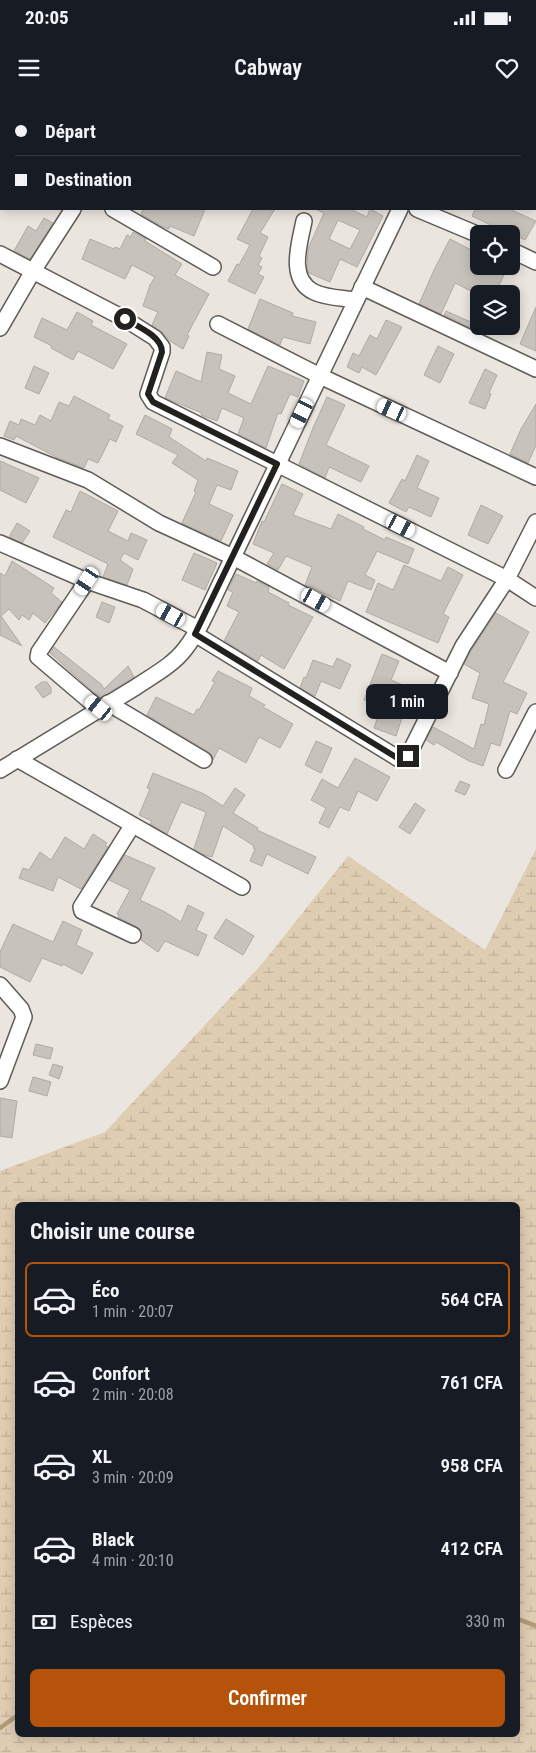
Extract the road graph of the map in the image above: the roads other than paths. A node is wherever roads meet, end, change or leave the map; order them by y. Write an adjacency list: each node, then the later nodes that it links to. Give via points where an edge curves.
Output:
1 (72, 210): 11 (street)
2 (115, 210): 10 (street)
3 (400, 210): 12 (street)
4 (419, 210): 6 (street)
5 (304, 220): 12 (street, via 297,259 303,282 314,292)
6 (470, 231)
7 (0, 254): 11 (street)
8 (520, 254): 9 (street)
9 (536, 262)
10 (213, 267)
11 (33, 271): 14 (street); 18 (street, via 155,338 162,352 148,394 153,402)
12 (359, 294): 15 (street); 16 (street)
13 (218, 324): 16 (street)
14 (0, 328)
15 (536, 368)
16 (320, 376): 18 (street); 19 (street)
17 (0, 446): 22 (street, via 88,480 159,523)
18 (277, 464): 22 (street); 23 (street)
19 (536, 477)
20 (536, 522): 23 (street)
21 (0, 542): 24 (street)
22 (233, 557): 26 (street); 27 (street)
23 (506, 579): 25 (street); 27 (street, via 475,626)
24 (87, 581): 26 (street, via 144,600); 28 (street, via 38,658)
25 (536, 598)
26 (196, 632): 27 (street, via 399,759 408,756); 28 (street, via 184,650 165,667)
27 (450, 673)
28 (103, 706): 30 (street); 31 (street)
29 (536, 712): 32 (street)
30 (204, 760)
31 (6, 762): 33 (street)
32 (506, 770)
33 (132, 826): 34 (street); 35 (street, via 81,907 82,911)
34 (242, 887)
35 (133, 935)
36 (0, 986): 37 (street)
37 (7, 1001): 38 (street, via 21,1009 24,1017)
38 (0, 1081)

